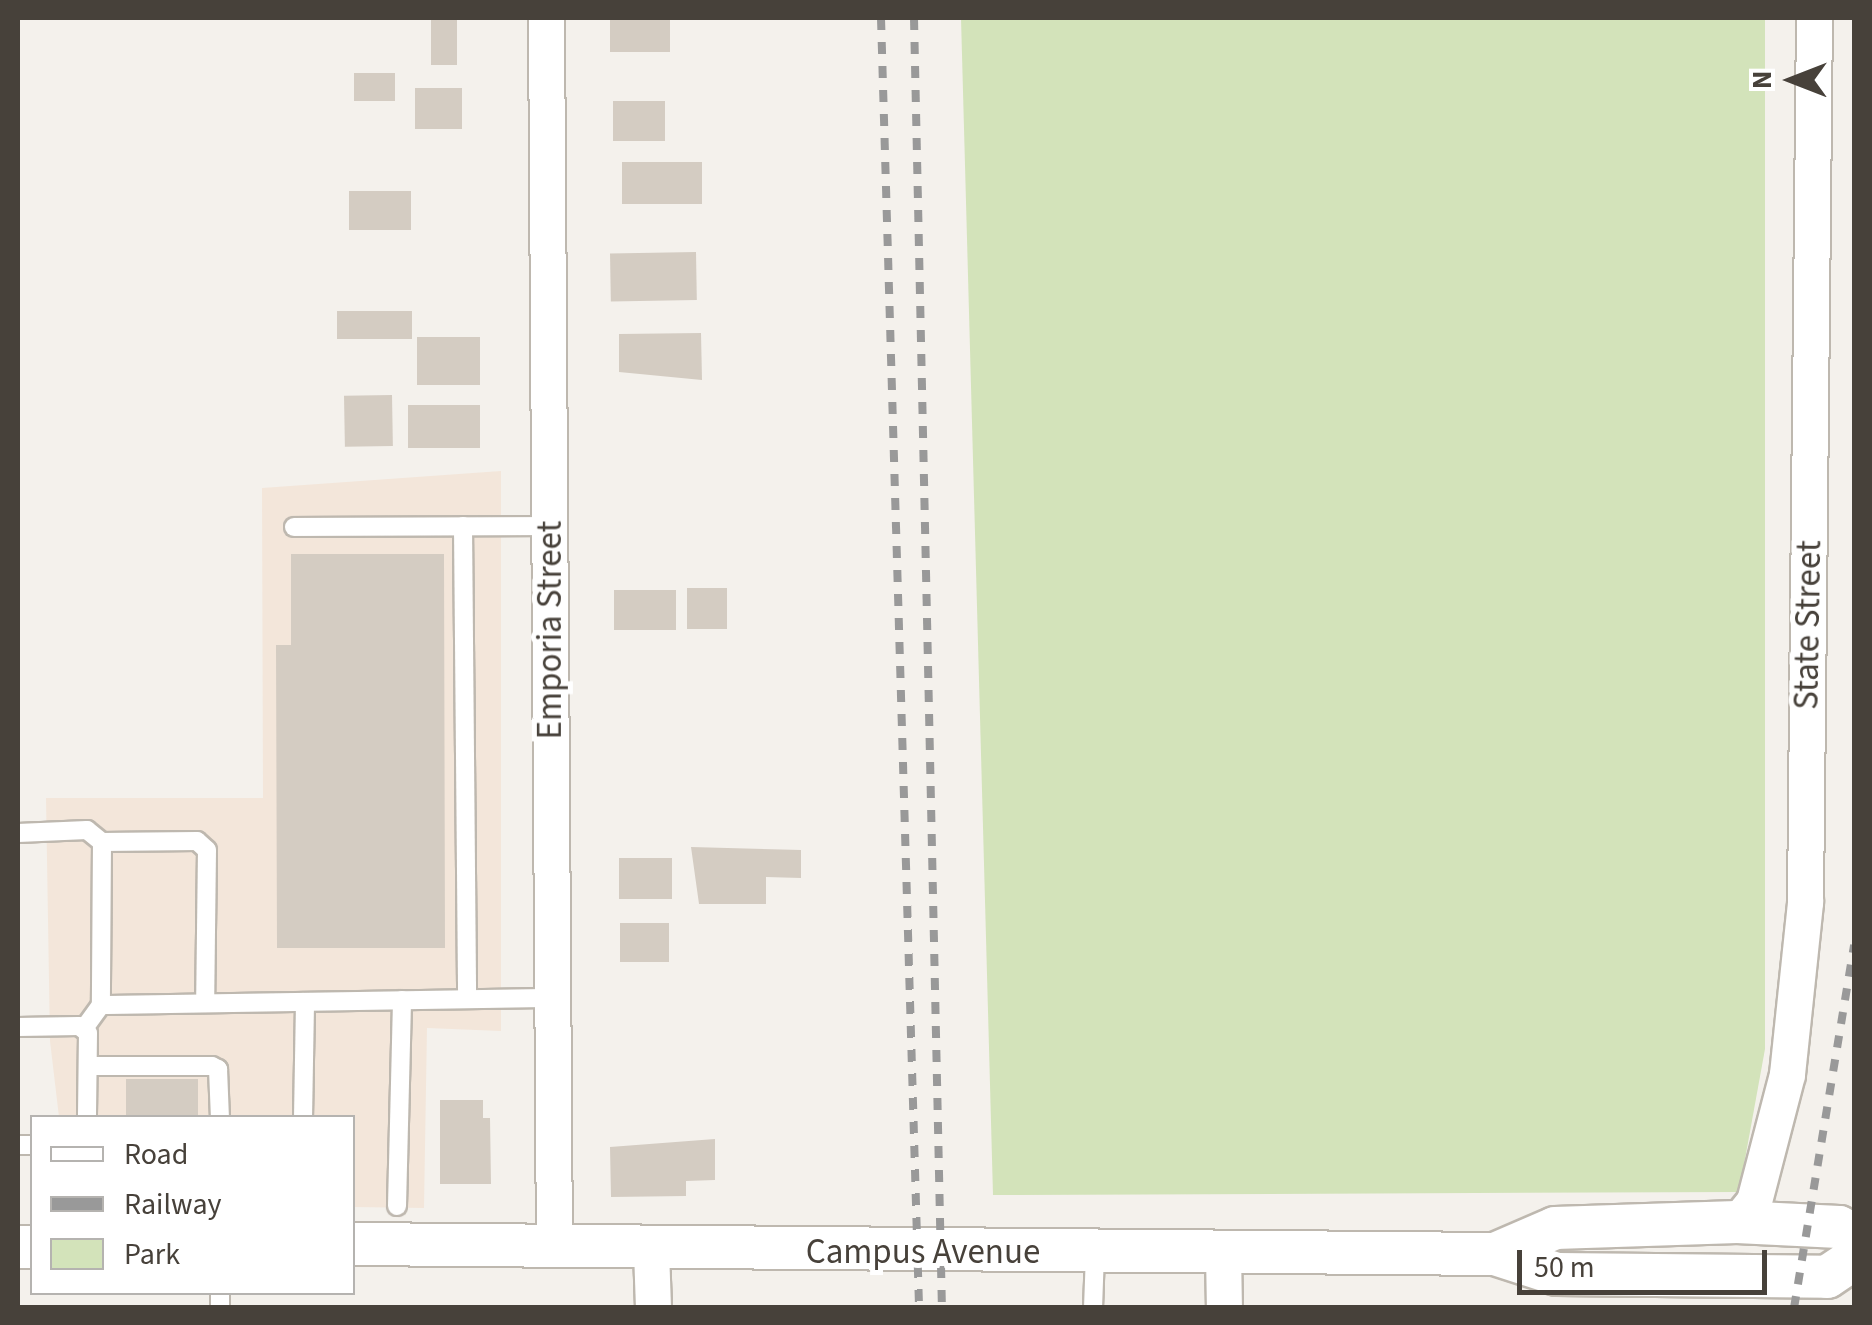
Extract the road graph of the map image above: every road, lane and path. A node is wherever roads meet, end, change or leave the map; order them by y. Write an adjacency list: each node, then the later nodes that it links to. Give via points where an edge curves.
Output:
1 (546, 18): 4 (street, Emporia Street)
2 (1814, 18): 21 (street, State Street, via 1805,902 1787,1074 1754,1201)
3 (464, 526): 4 (lane); 5 (lane); 9 (lane)
4 (549, 526): 8 (street, Emporia Street)
5 (294, 527)
6 (18, 834): 7 (lane, via 86,830)
7 (102, 842): 12 (lane, via 197,840 206,850); 13 (lane)
8 (552, 998): 9 (lane); 23 (street, Emporia Street)
9 (467, 999): 10 (lane)
10 (402, 1000): 11 (lane); 20 (lane)
11 (306, 1002): 12 (lane); 19 (lane)
12 (205, 1003): 13 (lane)
13 (101, 1005): 15 (lane)
14 (18, 1027): 15 (lane)
15 (84, 1028): 16 (lane)
16 (88, 1066): 17 (lane); 18 (lane, via 212,1066 218,1069)
17 (86, 1115)
18 (220, 1115)
19 (302, 1115)
20 (396, 1206)
21 (1737, 1222): 22 (street, Campus Avenue, via 1839,1227); 28 (street, Campus Avenue, via 1556,1228)
22 (1854, 1235)
23 (554, 1242): 24 (street, Campus Avenue); 25 (street, Campus Avenue)
24 (355, 1244)
25 (651, 1250): 26 (street, Campus Avenue); 30 (street)
26 (1094, 1253): 27 (street, Campus Avenue); 31 (lane)
27 (1223, 1253): 28 (street, Campus Avenue); 32 (street)
28 (1495, 1254): 29 (street, Campus Avenue, via 1556,1274 1827,1276)
29 (1854, 1259)
30 (653, 1308)
31 (1093, 1308)
32 (1224, 1308)

